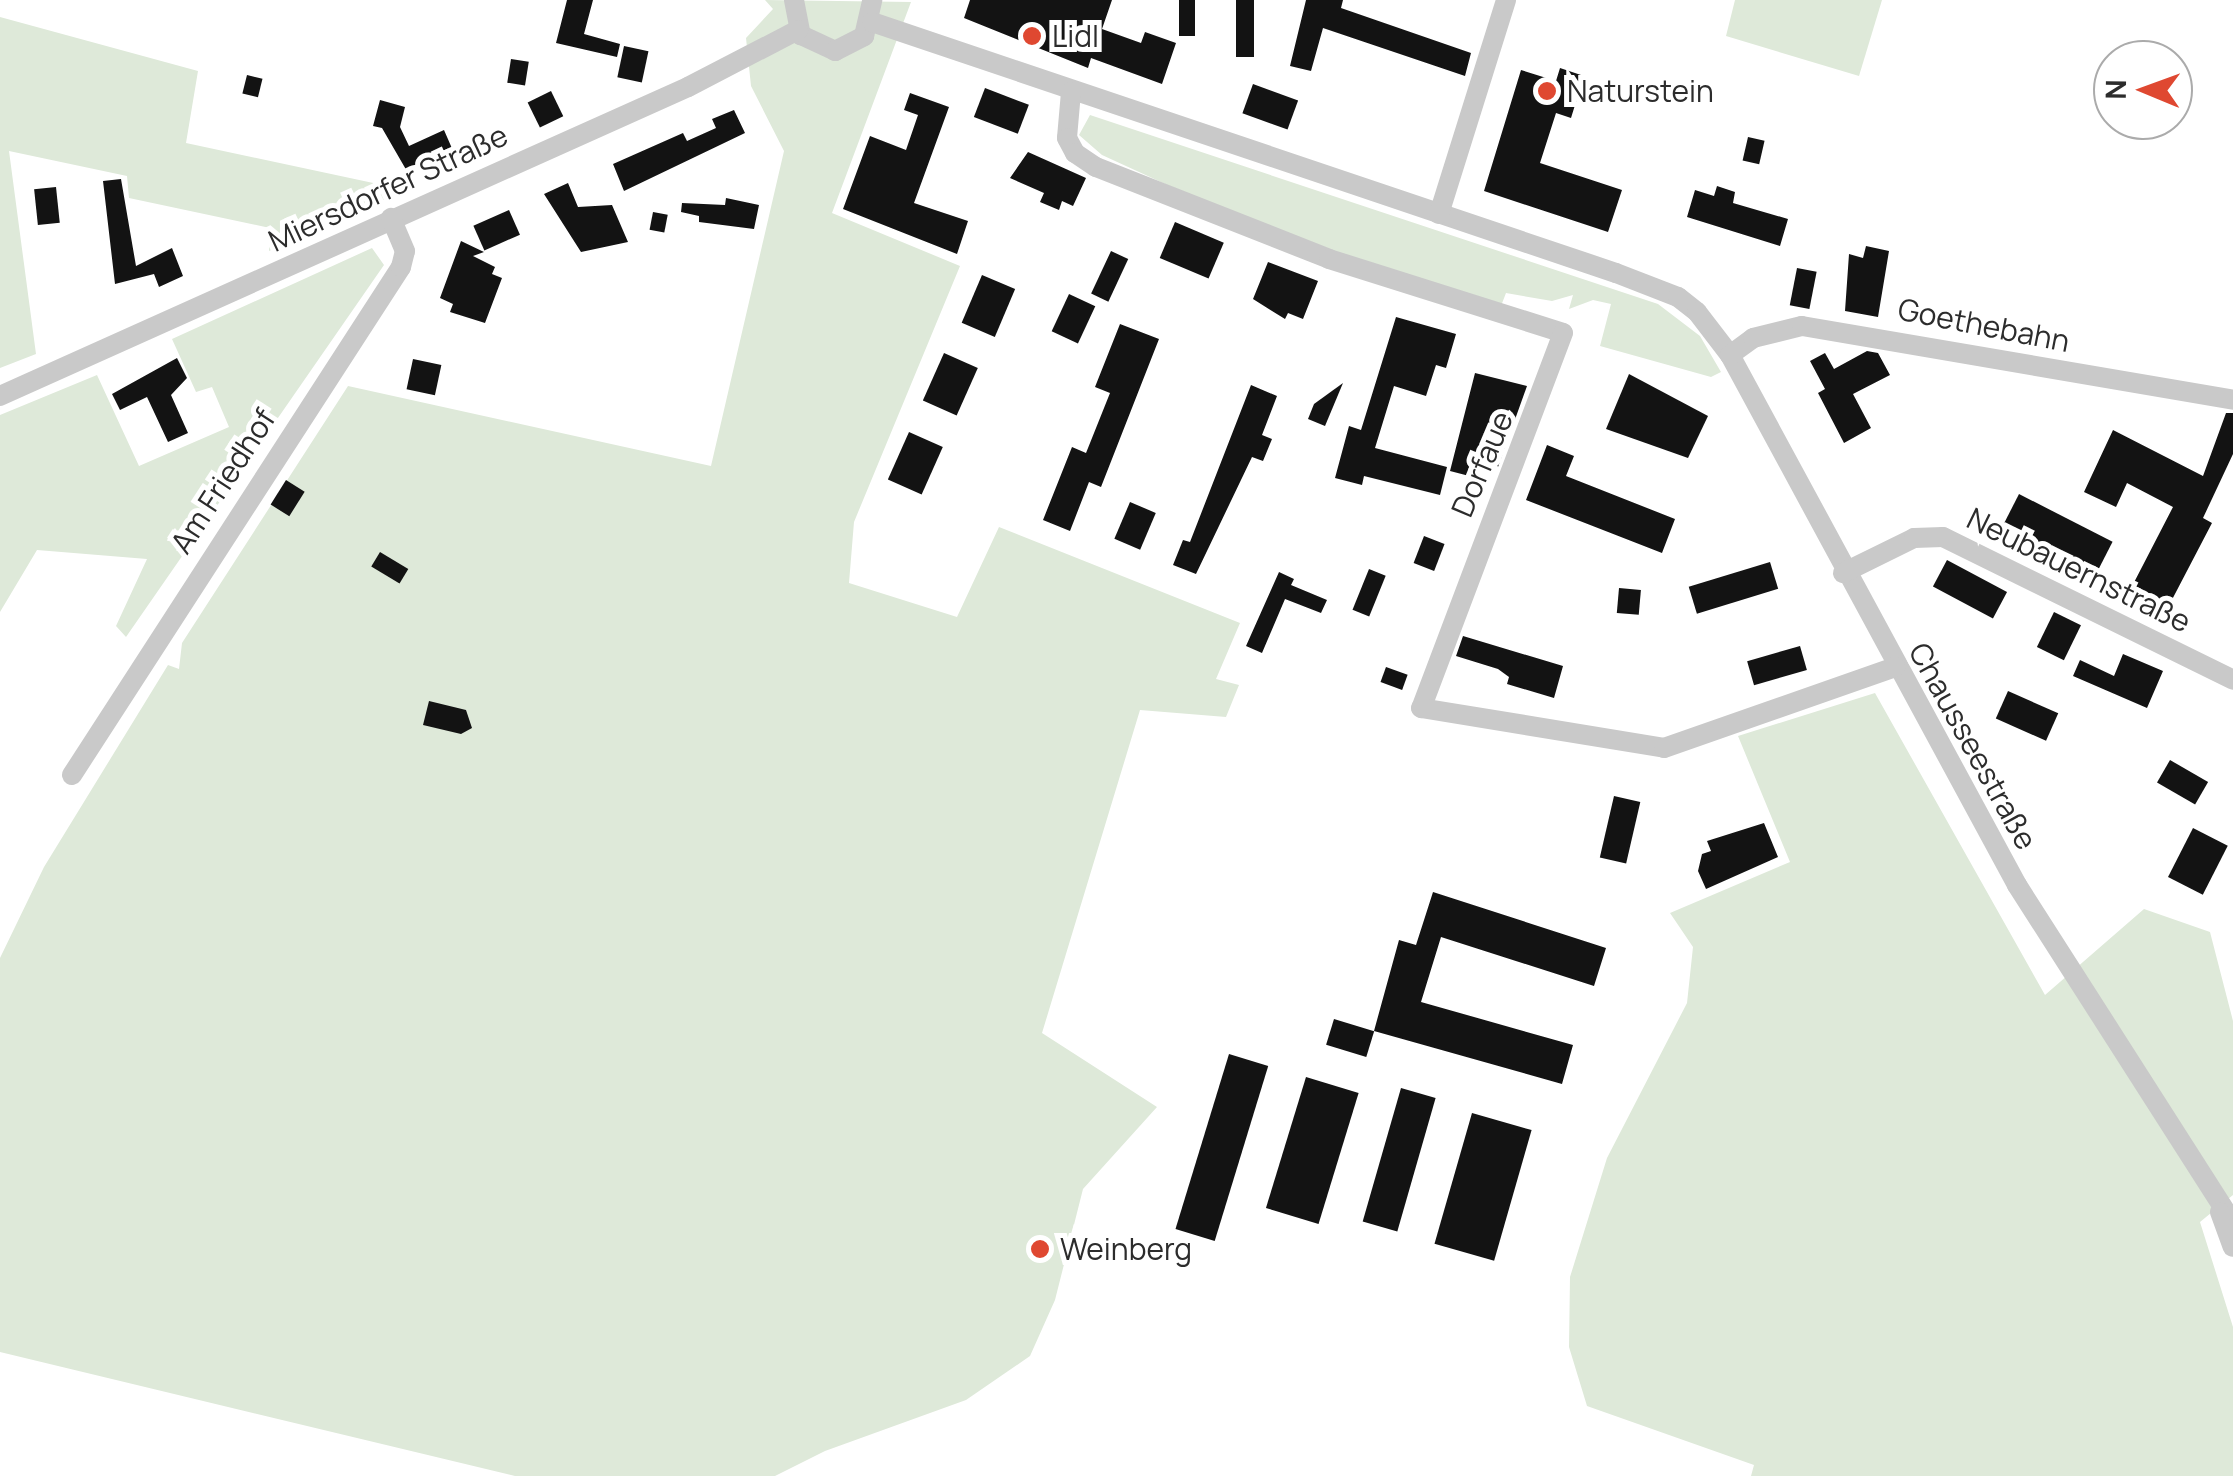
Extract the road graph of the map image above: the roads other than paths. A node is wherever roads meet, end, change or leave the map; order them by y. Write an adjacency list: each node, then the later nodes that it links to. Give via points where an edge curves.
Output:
1 (794, 0): 4 (street)
2 (1506, 0): 6 (street)
3 (872, 11): 4 (street, via 858,42 835,51 810,44); 5 (street)
4 (798, 30): 7 (street, Miersdorfer Straße, via 702,80)
5 (1072, 92): 6 (street); 12 (street, Dorfaue, via 1067,138 1096,167 1254,233 1563,334 1421,708 1664,748)
6 (1439, 214): 8 (street, Chausseestraße, via 1648,285 1696,312)
7 (392, 218): 9 (street, Miersdorfer Straße); 14 (street, Am Friedhof, via 405,251 401,267)
8 (1730, 355): 10 (street, Goethebahn, via 1753,338 1802,326); 11 (street, Chausseestraße)
9 (0, 396)
10 (2233, 400)
11 (1843, 573): 12 (street, Chausseestraße); 13 (street, Neubauernstraße, via 1914,538 1943,537)
12 (1894, 667): 15 (street, Chausseestraße, via 2016,885)
13 (2233, 680)
14 (72, 775)
15 (2215, 1200): 16 (street, Chausseestraße); 17 (street, Chausseestraße)
16 (2233, 1222)
17 (2233, 1247)

